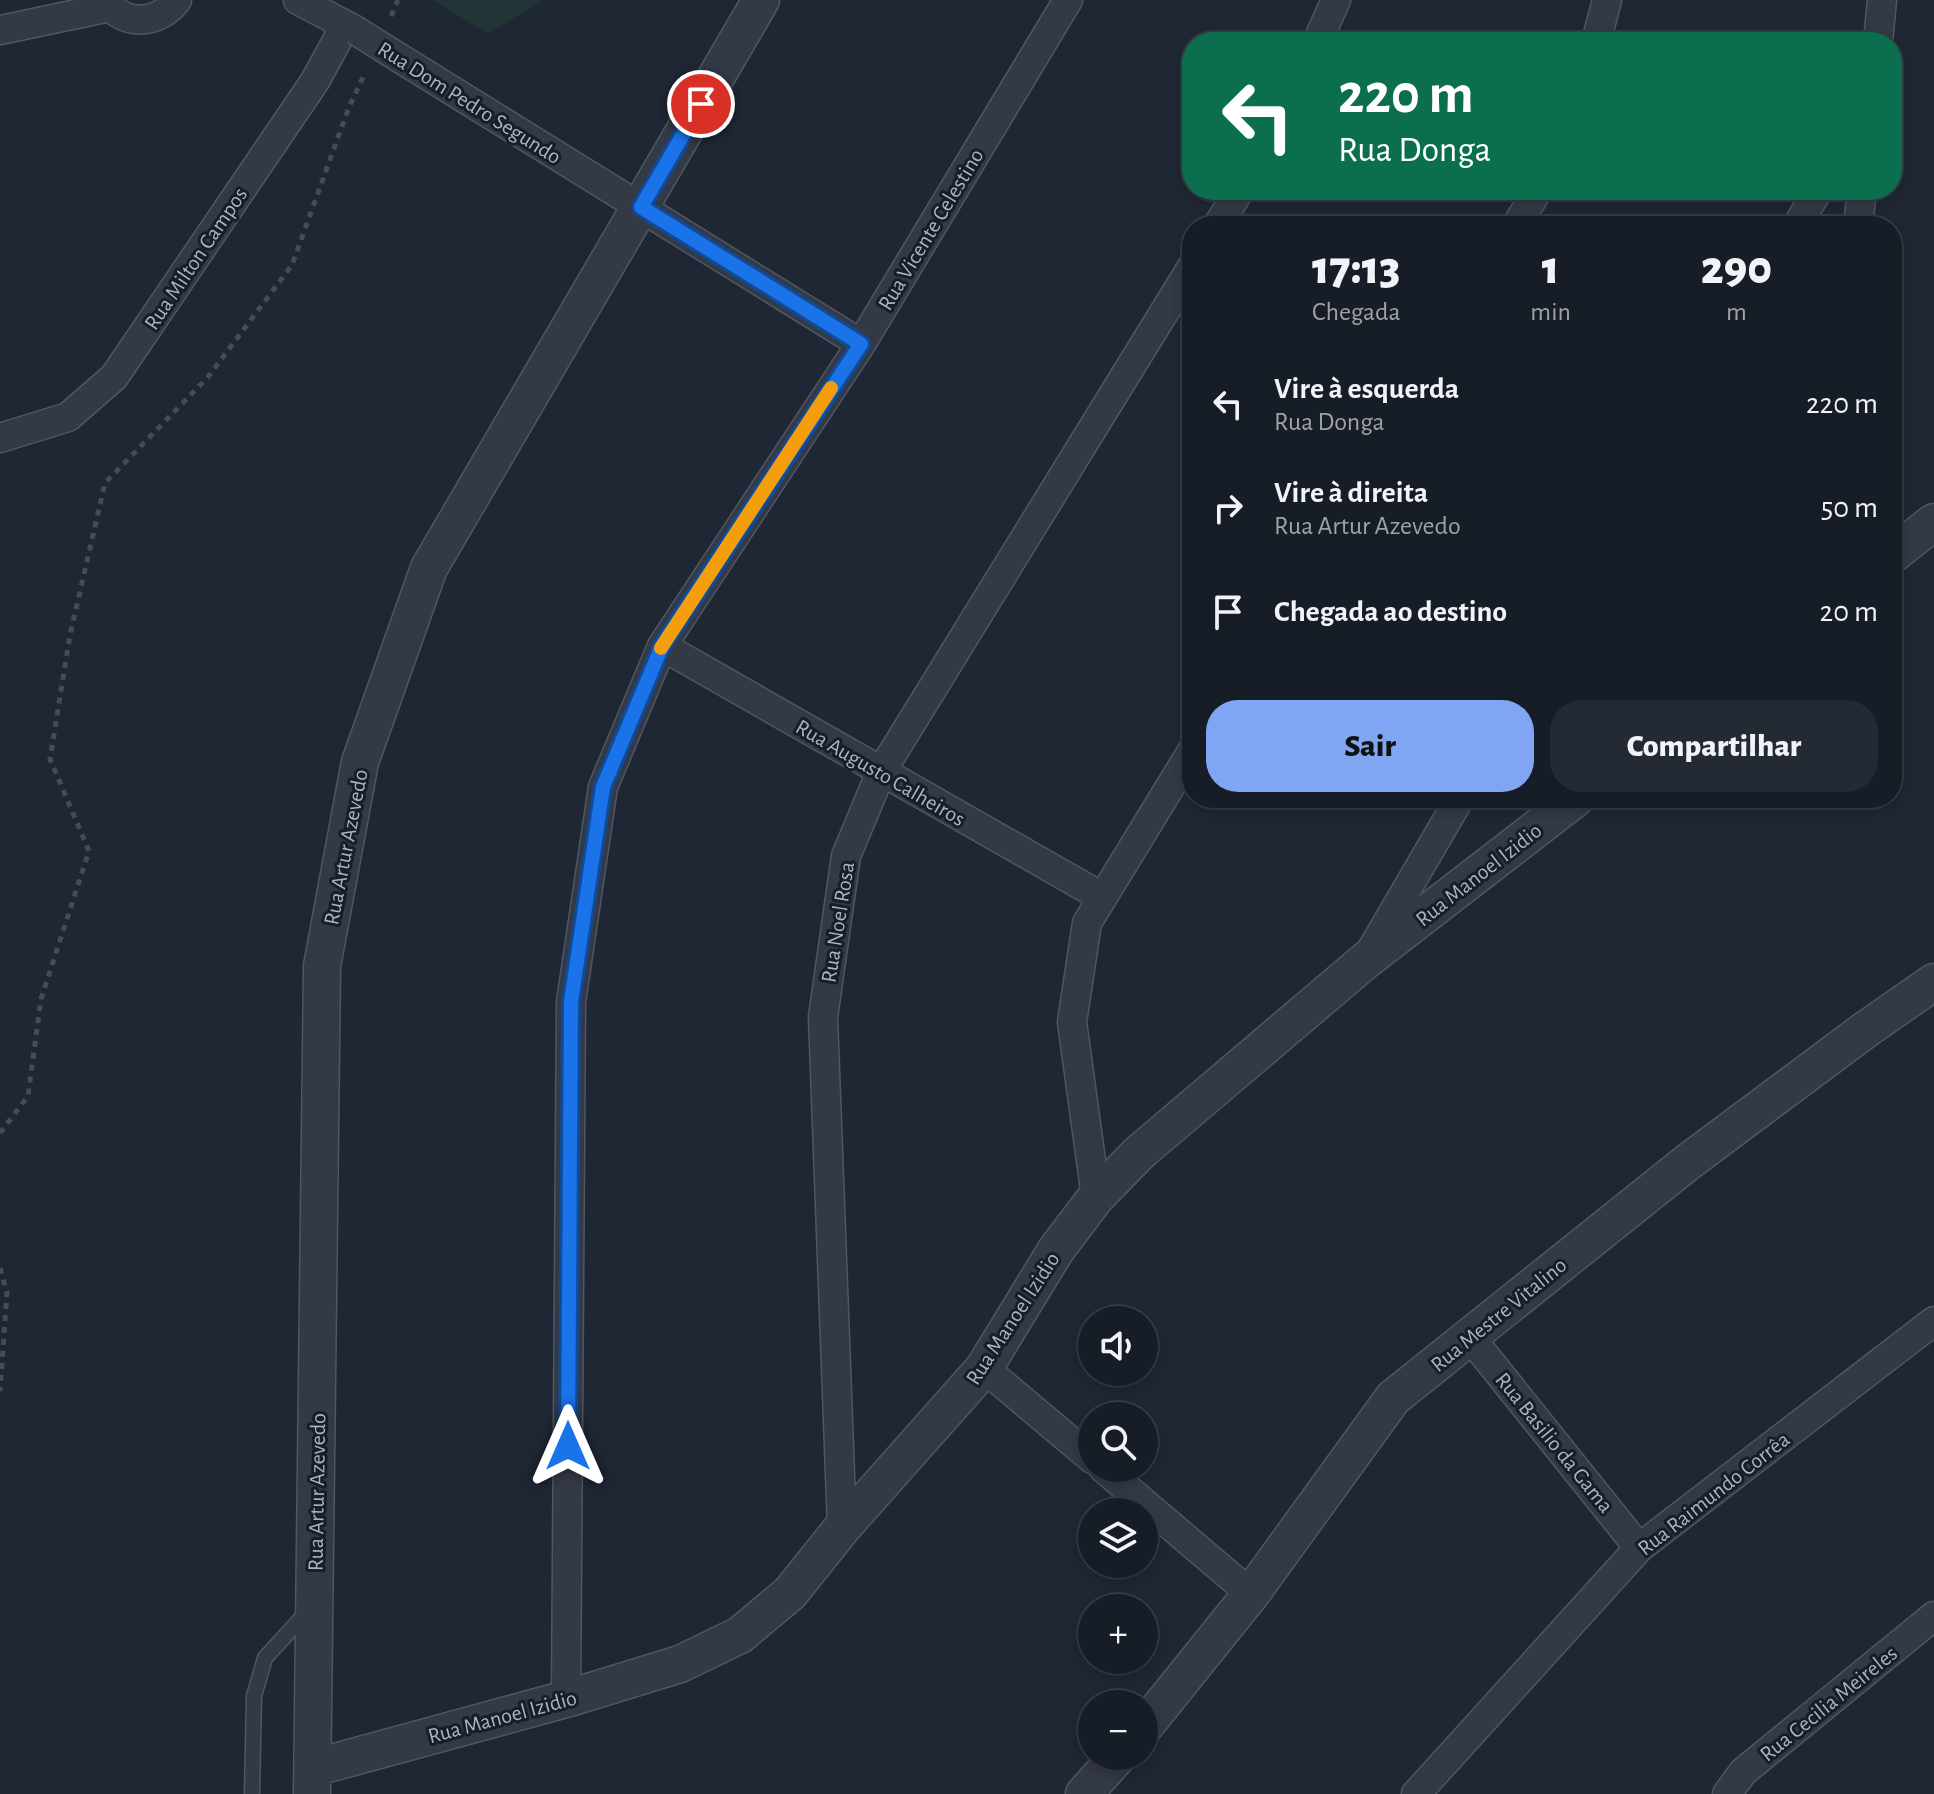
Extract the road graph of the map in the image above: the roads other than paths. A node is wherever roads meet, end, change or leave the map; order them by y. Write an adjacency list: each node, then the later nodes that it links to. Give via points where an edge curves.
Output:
1 (298, 0): 9 (street, Rua Dom Pedro Segundo)
2 (761, 0): 14 (street, Rua Artur Azevedo)
3 (1068, 0): 16 (street, Rua Vicente Celestino)
4 (1336, 0): 11 (street)
5 (1607, 0): 12 (street)
6 (1882, 0): 13 (street)
7 (184, 1): 8 (street, via 151,19 136,20)
8 (107, 4): 10 (street)
9 (350, 28): 14 (street, Rua Dom Pedro Segundo, bridge); 17 (street, Rua Milton Campos, via 114,377 68,417)
10 (0, 30)
11 (1322, 32)
12 (1599, 32)
13 (1879, 32)
14 (641, 207): 16 (street, Rua Dom Pedro Segundo); 37 (street, Rua Artur Azevedo, via 429,568 360,762 322,966)
15 (1182, 283): 22 (street, Rua Noel Rosa)
16 (861, 344): 20 (street, Rua Vicente Celestino)
17 (0, 438)
18 (1934, 522): 19 (street)
19 (1902, 547)
20 (662, 646): 22 (street, Rua Augusto Calheiros); 39 (street, Rua Vicente Celestino, via 603,787 571,1002)
21 (1182, 767): 25 (street)
22 (881, 772): 25 (street, Rua Augusto Calheiros); 34 (street, Rua Noel Rosa, via 846,856 823,1017)
23 (1454, 808): 26 (street)
24 (1563, 808): 26 (street, Rua Manoel Izidio)
25 (1102, 897): 28 (street, via 1087,923 1072,1022)
26 (1365, 961): 28 (street, Rua Manoel Izidio, via 1139,1153)
27 (1934, 982): 30 (street, Rua Mestre Vitalino, via 1688,1162)
28 (1096, 1197): 31 (street, Rua Manoel Izidio, via 1056,1250)
29 (1934, 1321): 35 (street, Rua Raimundo Corrêa)
30 (1470, 1337): 35 (street, Rua Basilio da Gama); 36 (street, Rua Mestre Vitalino, via 1393,1398)
31 (984, 1368): 32 (street); 34 (street, Rua Manoel Izidio)
32 (1078, 1447)
33 (1119, 1482): 36 (street)
34 (842, 1528): 39 (street, Rua Manoel Izidio, via 790,1593 740,1635 680,1664)
35 (1639, 1548): 45 (street, Rua Raimundo Corrêa)
36 (1251, 1594): 40 (street, Rua Mestre Vitalino)
37 (314, 1604): 42 (street, Rua Artur Azevedo); 43 (lane, via 265,1658 254,1696)
38 (1934, 1616): 46 (street, Rua Cecilia Meireles, via 1743,1772)
39 (566, 1699): 42 (street, Rua Manoel Izidio)
40 (1158, 1710)
41 (1105, 1770): 44 (street)
42 (312, 1781)
43 (252, 1794)
44 (1084, 1794)
45 (1416, 1794)
46 (1727, 1794)

